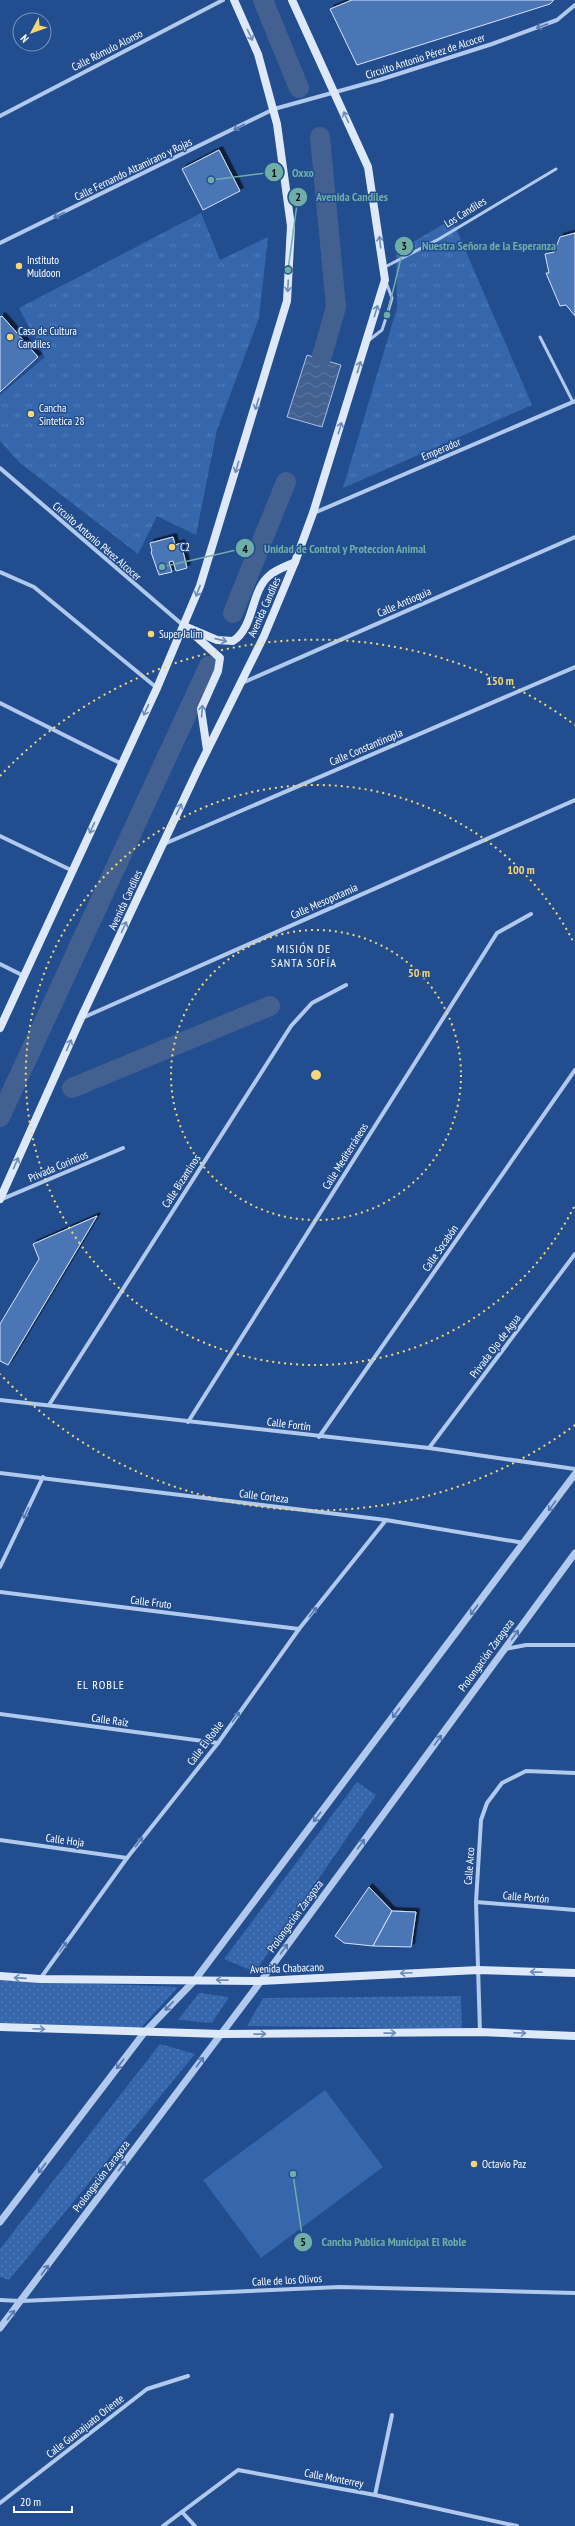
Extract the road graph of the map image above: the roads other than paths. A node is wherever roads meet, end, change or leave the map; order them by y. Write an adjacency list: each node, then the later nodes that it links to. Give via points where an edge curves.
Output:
1 (223, 0): 7 (street, Calle Rómulo Alonso)
2 (234, 0): 6 (main road, one-way to 6, via 258,54)
3 (292, 0): 5 (main road, Avenida Candiles)
4 (575, 5): 5 (street, Circuito Antonio Pérez de Alcocer, one-way to 5, via 557,20 485,46)
5 (335, 93): 6 (street, Circuito Antonio Pérez de Alcocer); 10 (main road, Avenida Candiles, one-way to 5, via 368,166)
6 (274, 109): 9 (street, Calle Fernando Altamirano y Rojas, one-way to 9); 20 (main road, one-way to 20, via 291,226 287,301 200,586)
7 (0, 116)
8 (556, 169): 10 (lane, Los Candiles, via 439,239)
9 (0, 243)
10 (383, 268): 11 (main road, Avenida Candiles)
11 (385, 280): 13 (main road, Avenida Candiles, one-way to 11); 13 (lane, via 392,298 382,330)
12 (540, 337): 14 (lane)
13 (366, 342): 16 (main road, Avenida Candiles, one-way to 13)
14 (574, 402): 16 (street, Emperador)
15 (0, 468): 20 (street, Circuito Antonio Pérez Alcocer)
16 (314, 513): 18 (main road, Avenida Candiles)
17 (575, 537): 22 (street, Calle Antioquia)
18 (296, 562): 20 (main road, one-way to 18, via 217,640 233,640 244,629 266,579 276,571); 22 (main road, Avenida Candiles)
19 (0, 572): 23 (street, via 34,587)
20 (184, 626): 23 (main road); 25 (main road, one-way to 20, via 201,709 218,671 220,658)
21 (575, 667): 29 (street, Calle Constantinopla)
22 (241, 684): 25 (main road, Avenida Candiles)
23 (157, 688): 26 (main road, one-way to 26)
24 (0, 703): 26 (street)
25 (207, 750): 29 (main road, Avenida Candiles, one-way to 25)
26 (122, 764): 30 (main road, one-way to 30)
27 (575, 800): 35 (street, Calle Mesopotamia)
28 (0, 836): 30 (street)
29 (164, 844): 35 (main road, Avenida Candiles, one-way to 29)
30 (72, 871): 33 (main road)
31 (530, 914): 43 (street, Calle Mediterráneos, via 497,933)
32 (0, 964): 33 (street)
33 (24, 976): 36 (main road)
34 (346, 985): 42 (street, Calle Bizantinos, via 312,1003 291,1026)
35 (81, 1018): 39 (main road, Avenida Candiles, one-way to 35)
36 (0, 1028)
37 (575, 1070): 44 (street, Calle Socabón)
38 (123, 1148): 39 (street, Privada Corintios)
39 (0, 1200)
40 (575, 1254): 45 (street, Privada Ojo de Agua)
41 (0, 1400): 42 (street, Calle Fortín)
42 (49, 1405): 43 (street, Calle Fortín)
43 (188, 1422): 44 (street, Calle Fortín)
44 (319, 1437): 45 (street, Calle Fortín)
45 (429, 1448): 46 (street, Calle Fortín)
46 (575, 1468)
47 (0, 1473): 49 (street, Calle Corteza)
48 (575, 1474): 51 (street, one-way to 51)
49 (43, 1477): 50 (street, Calle Corteza); 53 (street, one-way to 53)
50 (386, 1520): 51 (street, Calle Corteza); 55 (street, Calle El Roble, one-way to 50)
51 (524, 1543): 69 (street, one-way to 69)
52 (575, 1553): 57 (street, Prolongación Zaragoza, one-way to 52)
53 (0, 1567)
54 (0, 1592): 55 (street, Calle Fruto)
55 (299, 1629): 59 (street, Calle El Roble, one-way to 55)
56 (575, 1645): 57 (street, via 526,1645)
57 (504, 1649): 70 (street, Prolongación Zaragoza, one-way to 57)
58 (0, 1714): 59 (street, Calle Raíz)
59 (218, 1743): 62 (street, Calle El Roble, one-way to 59)
60 (575, 1773): 63 (street, Calle Arco, via 526,1771 502,1783 487,1803 481,1820)
61 (0, 1840): 62 (street, Calle Hoja)
62 (127, 1858): 68 (street, Calle El Roble, one-way to 62)
63 (476, 1902): 64 (street, Calle Portón); 65 (street, Calle Arco)
64 (575, 1910)
65 (478, 1970): 66 (main road, Avenida Chabacano, one-way to 65); 70 (main road, Avenida Chabacano, one-way to 70); 72 (street, Calle Arco)
66 (575, 1973)
67 (0, 1976): 68 (main road, Avenida Chabacano, one-way to 67)
68 (40, 1979): 69 (main road, Avenida Chabacano)
69 (195, 1980): 70 (main road, Avenida Chabacano, one-way to 69); 73 (street, one-way to 73)
70 (261, 1981): 74 (street, Prolongación Zaragoza)
71 (0, 2027): 73 (main road, one-way to 73)
72 (480, 2032): 74 (main road, one-way to 72); 75 (main road, one-way to 75)
73 (144, 2033): 74 (main road); 76 (street, one-way to 76)
74 (221, 2034): 79 (street, Prolongación Zaragoza, one-way to 74)
75 (575, 2036)
76 (0, 2222)
77 (575, 2292): 79 (street, Calle de los Olivos, via 340,2287)
78 (0, 2300): 79 (street, Calle de los Olivos)
79 (21, 2301): 80 (street, Prolongación Zaragoza, one-way to 79)
80 (0, 2328)
81 (188, 2376): 84 (street, Calle Guanajuato Oriente, via 148,2389)
82 (392, 2414): 83 (street)
83 (375, 2495): 85 (street, Calle Monterrey, via 238,2470); 88 (street, Calle Monterrey)
84 (0, 2503)
85 (182, 2512): 86 (street, Calle Monterrey); 87 (street)
86 (163, 2526)
87 (195, 2526)
88 (517, 2526)

